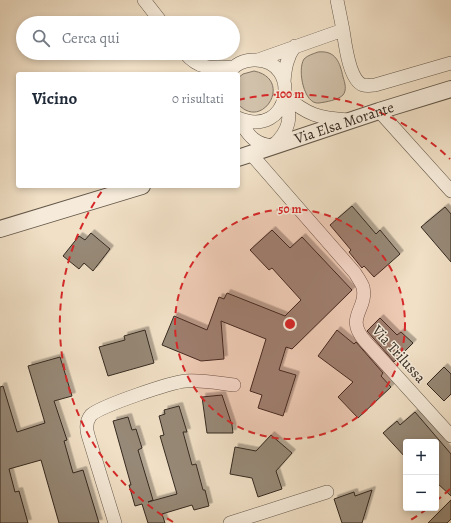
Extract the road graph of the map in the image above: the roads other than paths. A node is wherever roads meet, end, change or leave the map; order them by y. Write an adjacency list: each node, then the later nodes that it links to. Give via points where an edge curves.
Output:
1 (144, 0): 3 (street)
2 (337, 0): 4 (street)
3 (157, 16)
4 (343, 30): 5 (street); 8 (street, via 352,72 362,85 381,84)
5 (296, 46): 7 (street); 10 (street, via 287,59)
6 (191, 60): 9 (street, via 204,66)
7 (258, 60): 9 (street, via 241,62); 10 (street, via 274,67)
8 (451, 62)
9 (230, 70)
10 (284, 82): 12 (street)
11 (451, 89): 13 (street, Via Elsa Morante)
12 (285, 96): 14 (street, via 276,114 267,120 257,123); 15 (street, via 314,116); 17 (street, via 289,121 284,133)
13 (379, 111): 15 (street, Via Elsa Morante); 20 (street)
14 (240, 120)
15 (350, 120): 17 (street, Via Elsa Morante)
16 (240, 121): 17 (street, via 256,141)
17 (273, 146): 18 (street, Via Elsa Morante)
18 (244, 156): 23 (street, Via Trilussa, via 355,273 361,283 363,294 356,322 358,332)
19 (135, 188): 21 (street)
20 (451, 191)
21 (0, 229)
22 (234, 385): 25 (street, via 185,381 166,385 91,415 87,424 88,435)
23 (451, 436)
24 (327, 492): 26 (street)
25 (115, 523)
26 (230, 523)

